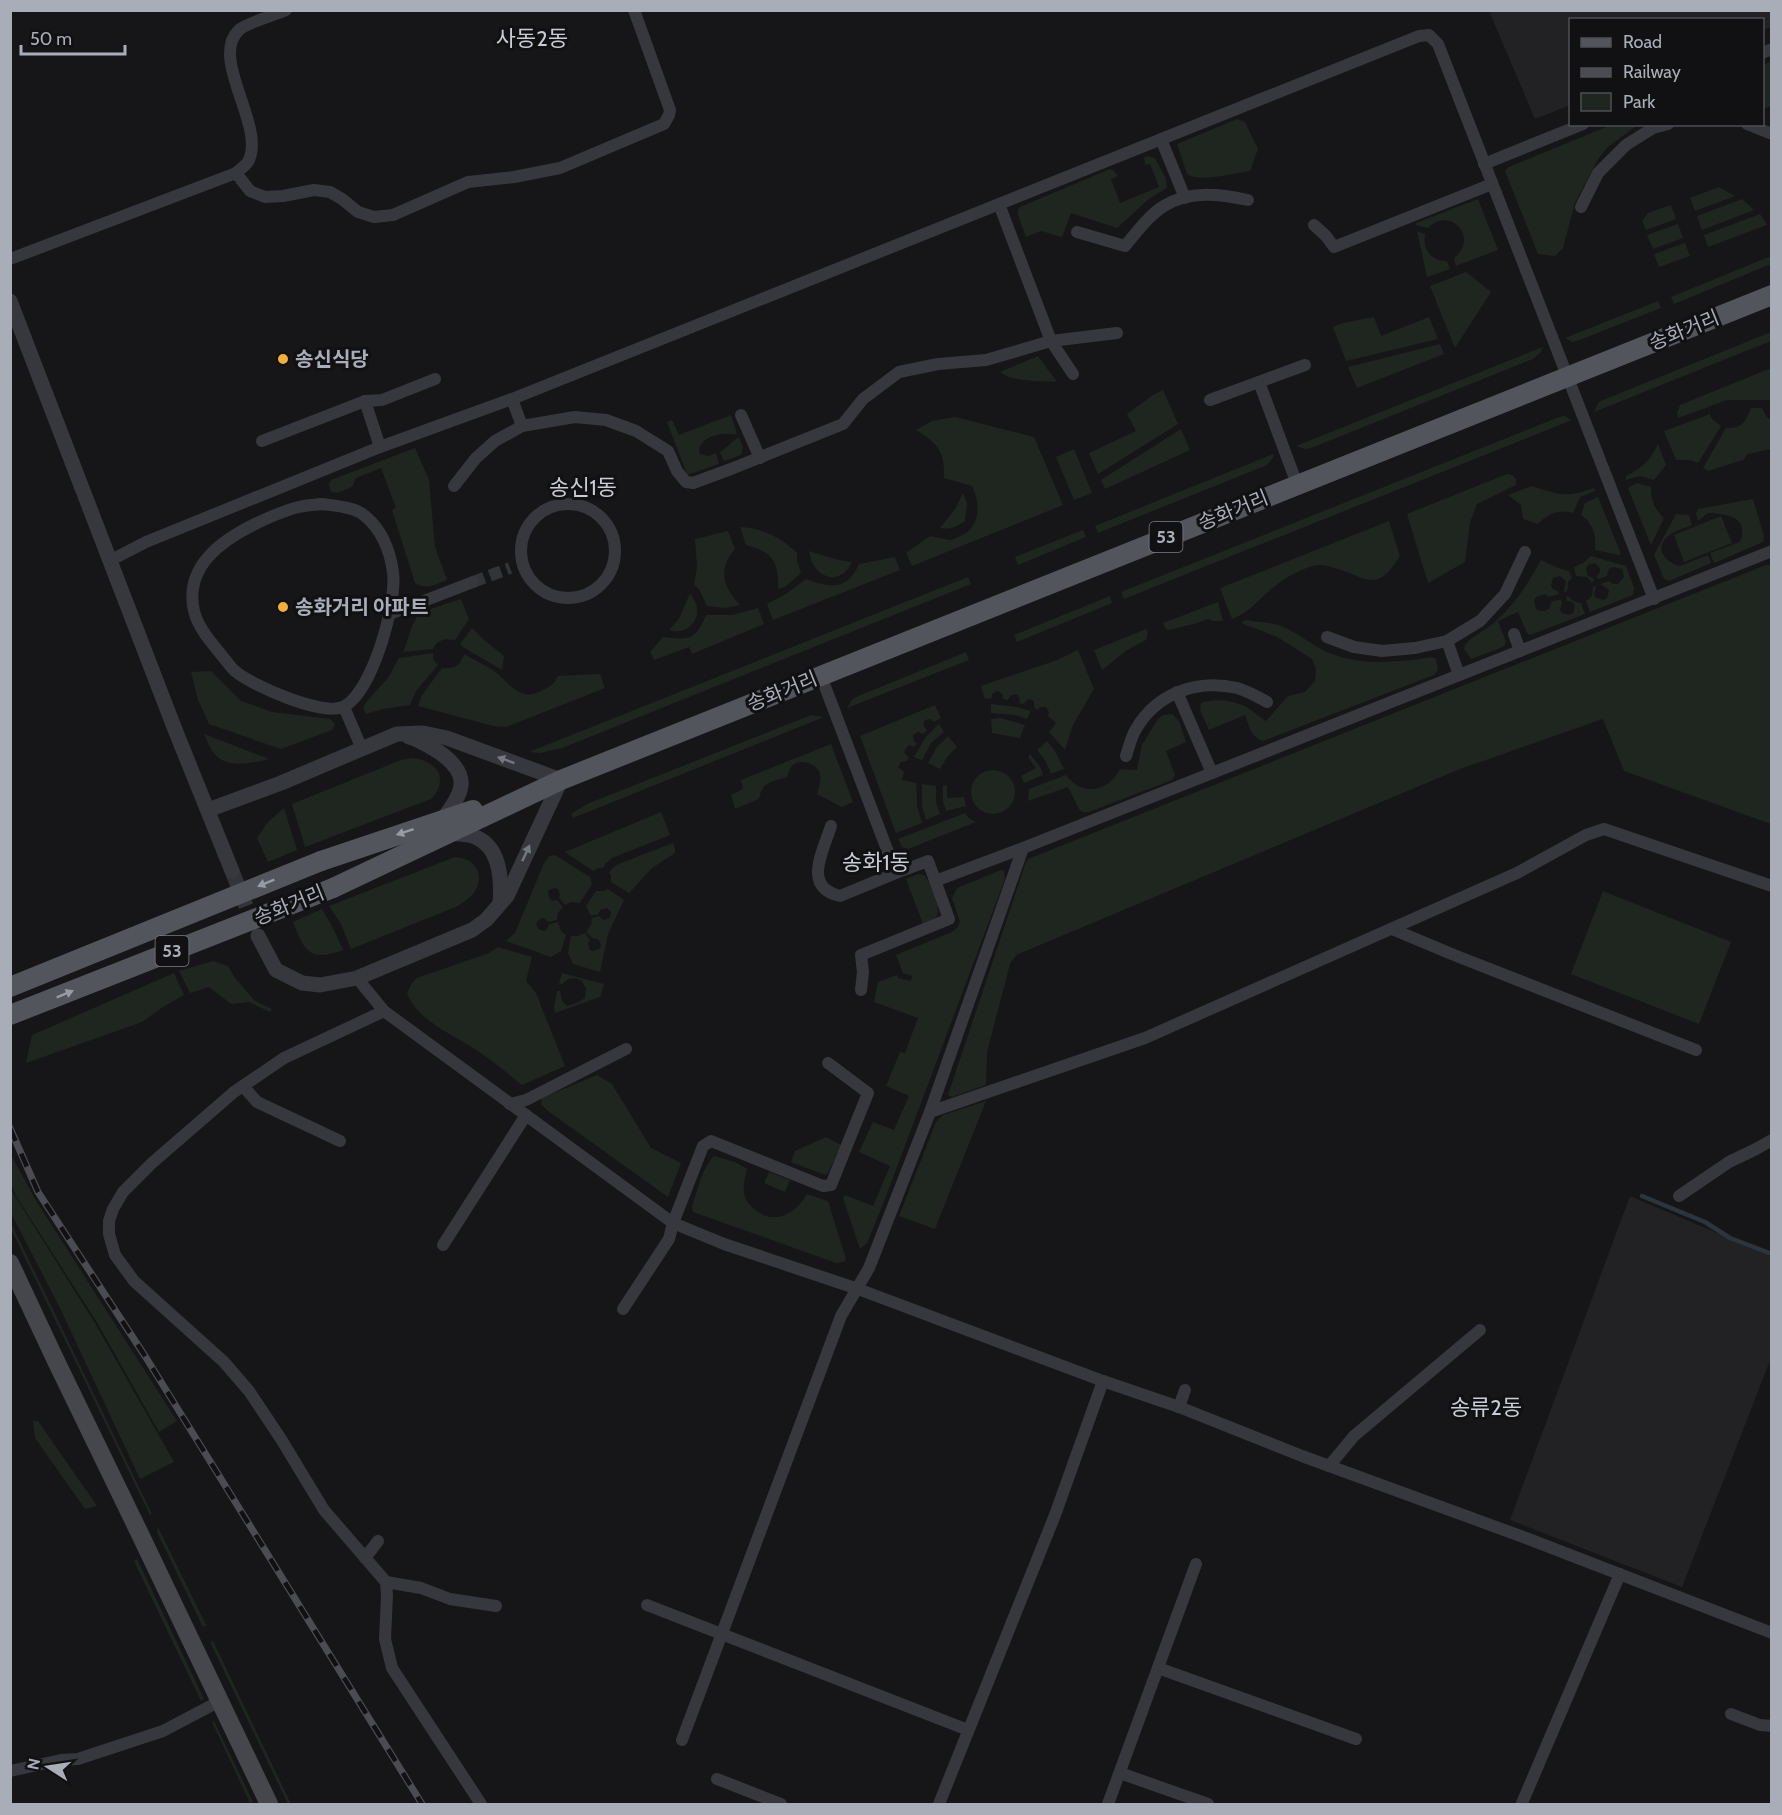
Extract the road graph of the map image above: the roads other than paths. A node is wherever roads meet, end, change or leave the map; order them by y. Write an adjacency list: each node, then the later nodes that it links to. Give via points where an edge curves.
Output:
1 (286, 10): 9 (street, via 240,29 232,39 230,60 251,133 252,150 248,162)
2 (634, 10): 9 (street, via 669,115 664,124 560,168 468,182 393,215 374,217 358,212 330,192 314,190 265,197 250,191)
3 (1578, 126): 8 (street)
4 (1653, 126): 14 (street, via 1626,144 1598,173)
5 (1752, 126): 6 (street)
6 (1772, 134)
7 (1161, 139): 8 (street, via 1419,36 1430,35 1438,44); 11 (street); 13 (street)
8 (1484, 164): 10 (street)
9 (236, 173): 17 (street)
10 (1492, 184): 15 (street, via 1334,247); 24 (street)
11 (1185, 198): 12 (street, via 1203,194); 16 (street, via 1164,206 1125,246)
12 (1248, 200)
13 (999, 204): 21 (street); 27 (street)
14 (1581, 207)
15 (1314, 225)
16 (1077, 232)
17 (10, 259)
18 (1772, 295): 24 (main road, 송화거리 / 53)
19 (10, 301): 41 (street)
20 (1117, 333): 21 (street)
21 (1051, 341): 23 (street); 34 (street, via 986,360 899,372 863,399 843,424)
22 (1305, 365): 26 (street)
23 (1073, 374)
24 (1567, 376): 35 (main road, 송화거리 / 53); 45 (street)
25 (435, 379): 29 (street, via 382,400)
26 (1259, 382): 28 (street); 35 (street)
27 (512, 399): 31 (street); 33 (street)
28 (1210, 400)
29 (364, 401): 32 (street); 33 (street)
30 (741, 415): 34 (street)
31 (522, 426): 34 (street, via 575,417 606,420 636,431 668,451 677,471 686,482 693,483); 36 (street, via 495,441)
32 (262, 441)
33 (381, 447): 37 (street)
34 (760, 458)
35 (1297, 484): 52 (main road, 송화거리 / 53)
36 (454, 486)
37 (263, 495): 38 (street); 41 (street)
38 (268, 518): 46 (street, via 322,504 364,514 388,548 393,575); 55 (street, via 238,532 202,563 191,595 194,613 235,671 293,700)
39 (1772, 551): 45 (street)
40 (1525, 552): 49 (street, via 1504,594 1480,621)
41 (111, 560): 61 (street)
42 (523, 564): 42 (street, via 532,581 547,593 566,598 585,595 601,585 612,568 613,539 605,522 589,509 571,504 551,507 529,526 522,544); 43 (street)
43 (510, 568)
44 (473, 582): 46 (street)
45 (1654, 599): 50 (street)
46 (390, 614): 55 (street, via 376,659 358,693)
47 (1514, 634): 50 (street)
48 (1327, 637): 49 (street, via 1354,647 1382,651)
49 (1447, 641): 51 (street)
50 (1520, 651): 51 (street)
51 (1459, 675): 59 (street)
52 (821, 676): 60 (main road, 송화거리 / 53); 66 (street)
53 (1177, 692): 54 (street, via 1197,685 1222,686 1239,688); 58 (street, via 1155,705 1136,730); 59 (street)
54 (1267, 702)
55 (344, 707): 57 (street)
56 (397, 734): 57 (street); 60 (street, one-way to 56, via 447,738 423,733); 62 (street, via 420,740 453,762 461,776 457,801)
57 (362, 749): 61 (street)
58 (1126, 756)
59 (1212, 772): 64 (street)
60 (561, 780): 62 (main road, 송화거리 / 53); 69 (street, one-way to 60)
61 (208, 810): 65 (street)
62 (446, 826): 69 (street, via 471,835 492,850 502,883); 73 (main road, 송화거리 / 53, one-way to 73, bridge, via 321,861); 76 (main road, 송화거리 / 53, one-way to 62, bridge, via 333,888)
63 (831, 826): 66 (street, via 816,874 820,886 831,894 840,896)
64 (1023, 848): 67 (street); 82 (street)
65 (232, 871)
66 (896, 873): 67 (street, via 928,861)
67 (935, 881): 74 (street, via 949,920 861,955)
68 (1772, 886): 70 (street, via 1604,829)
69 (500, 906): 72 (street, via 472,930)
70 (1392, 929): 78 (street); 82 (street, via 1144,1038)
71 (258, 936): 72 (street, via 276,970 302,983 320,985)
72 (357, 978): 75 (street)
73 (10, 987)
74 (861, 990)
75 (384, 1011): 80 (street, via 284,1058); 81 (street)
76 (10, 1015)
77 (626, 1049): 81 (street, via 526,1100)
78 (1696, 1050)
79 (828, 1063): 87 (street, via 868,1093 831,1185 823,1186 711,1141 703,1146)
80 (243, 1086): 85 (street, via 257,1102); 98 (street, via 123,1192 113,1209 109,1234 115,1255 134,1281 224,1362 249,1391 324,1510)
81 (510, 1104): 83 (street)
82 (930, 1112): 90 (street)
83 (526, 1115): 87 (street); 88 (street)
84 (1772, 1140): 86 (street, via 1729,1162)
85 (339, 1141)
86 (1678, 1196)
87 (673, 1222): 90 (street, via 724,1244); 91 (street, via 669,1239)
88 (443, 1245)
89 (10, 1263): 107 (main road)
90 (858, 1289): 93 (street); 105 (street, via 841,1316)
91 (623, 1309)
92 (1480, 1330): 96 (street, via 1354,1436)
93 (1103, 1381): 95 (street); 110 (street, via 1055,1515)
94 (1185, 1390): 95 (street)
95 (1179, 1407): 96 (street)
96 (1329, 1466): 100 (street)
97 (378, 1541): 98 (street)
98 (365, 1558): 101 (street)
99 (1196, 1564): 106 (street)
100 (1620, 1574): 104 (street); 116 (street)
101 (386, 1582): 103 (street); 118 (street, via 384,1639 392,1668)
102 (647, 1605): 105 (street)
103 (496, 1606)
104 (1772, 1633)
105 (722, 1635): 110 (street); 112 (street)
106 (1158, 1668): 111 (street); 114 (street)
107 (220, 1701): 113 (street, via 153,1735 78,1760); 117 (main road)
108 (1731, 1714): 109 (street)
109 (1772, 1726)
110 (968, 1730): 120 (street)
111 (1356, 1739)
112 (682, 1740)
113 (10, 1771)
114 (1120, 1773): 121 (street); 122 (street)
115 (717, 1779): 119 (street)
116 (1522, 1803)
117 (269, 1804)
118 (481, 1804)
119 (781, 1804)
120 (939, 1804)
121 (1108, 1804)
122 (1208, 1804)

